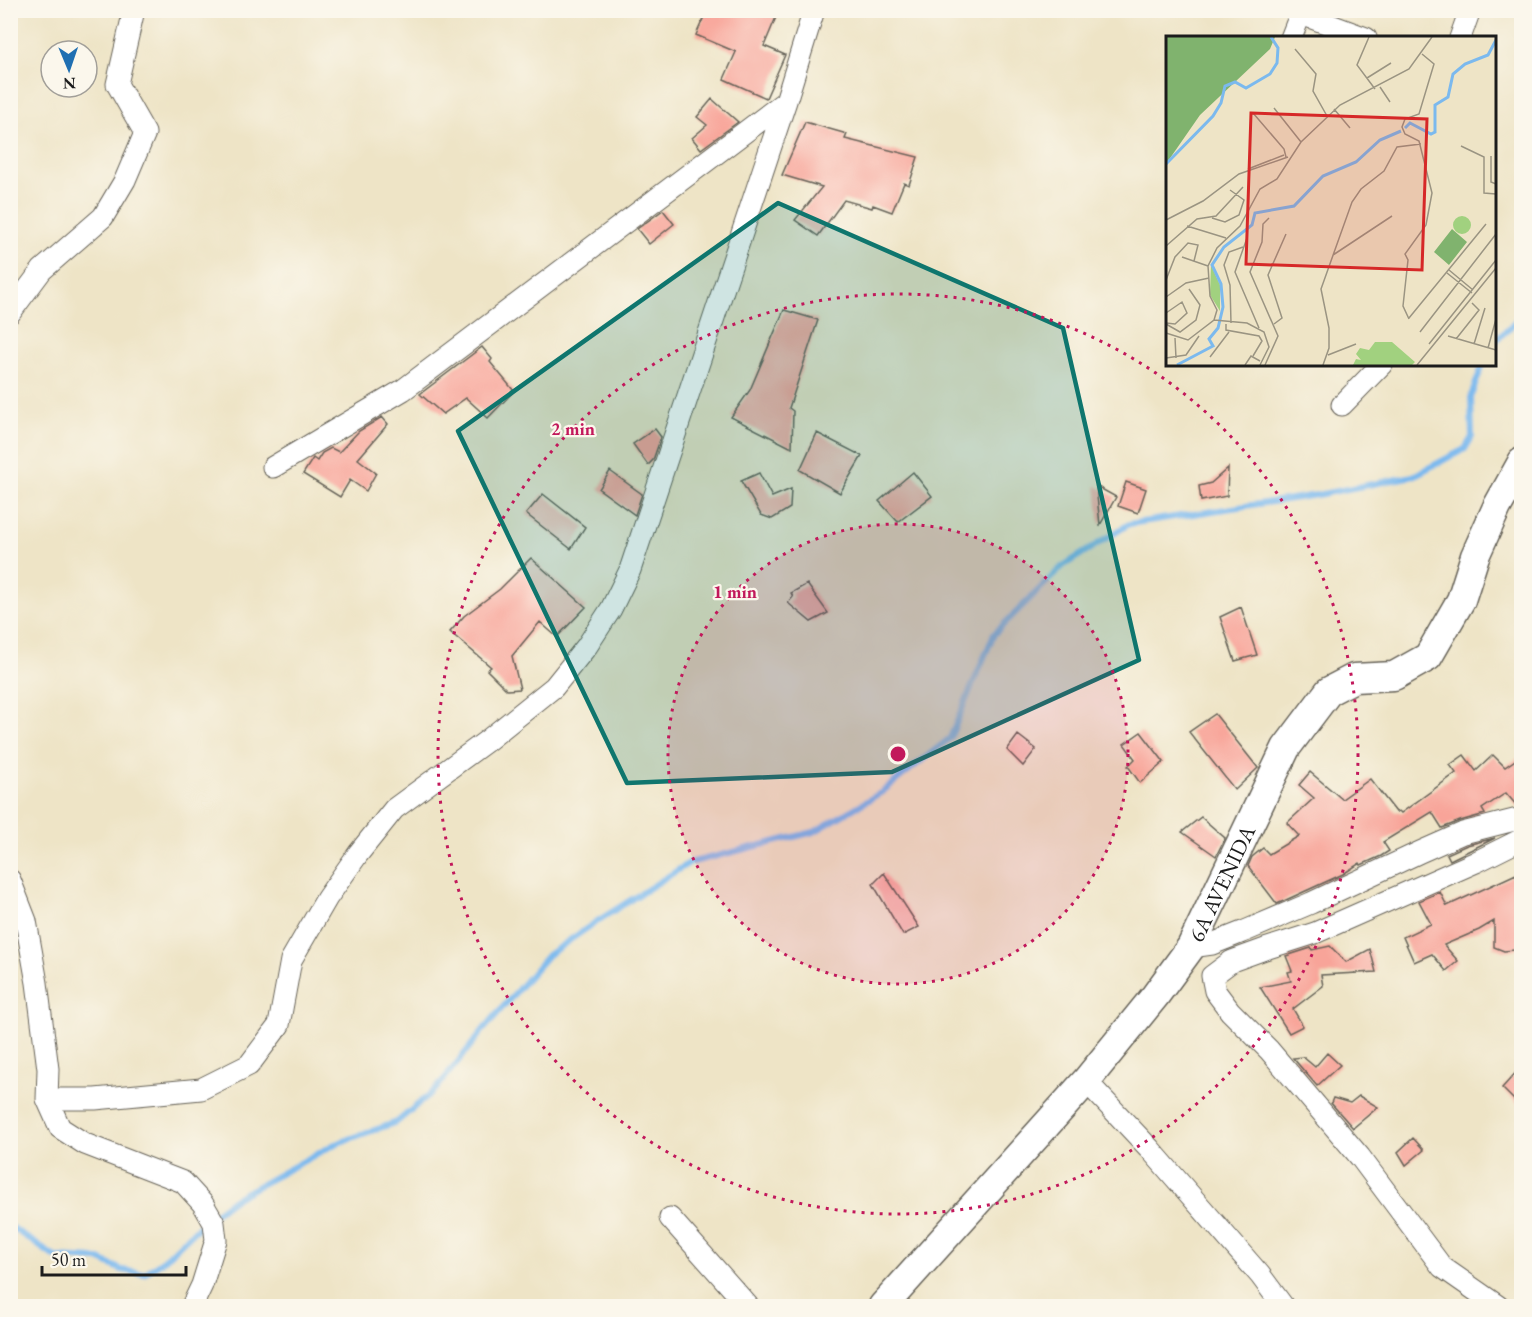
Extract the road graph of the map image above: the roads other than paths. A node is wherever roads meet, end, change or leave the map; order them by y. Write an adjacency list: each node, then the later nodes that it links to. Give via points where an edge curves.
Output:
1 (134, 10): 9 (street, via 117,84 146,133 103,217 42,270)
2 (814, 10): 8 (street)
3 (1470, 10): 7 (street)
4 (1302, 12): 5 (street); 6 (street)
5 (1292, 36)
6 (1361, 36)
7 (1461, 36)
8 (786, 101): 13 (street, via 403,390); 20 (street, via 630,570 587,646 554,687 394,809 327,898 291,960 279,1025 249,1065 201,1089 95,1099)
9 (10, 313)
10 (1380, 366): 11 (street)
11 (1342, 405)
12 (1521, 462): 17 (street, 6A AVENIDA, via 1475,556 1461,600 1428,657 1394,676 1354,678 1329,691 1286,748)
13 (273, 467)
14 (1521, 818): 17 (street, via 1463,833 1311,903)
15 (1521, 839): 18 (street, via 1315,933)
16 (10, 880): 20 (street, via 26,921 35,973 48,1069)
17 (1201, 945): 18 (street); 19 (street, 6A AVENIDA)
18 (1232, 961): 26 (street, via 1212,976 1215,991 1230,1011 1269,1050 1360,1157 1442,1267)
19 (1086, 1081): 24 (street, 6A AVENIDA); 25 (street, via 1150,1149)
20 (47, 1099): 22 (street, via 60,1128 85,1144 183,1182 203,1204 214,1223 216,1240)
21 (670, 1218): 23 (street)
22 (192, 1306)
23 (748, 1306)
24 (883, 1306)
25 (1283, 1306)
26 (1498, 1306)

